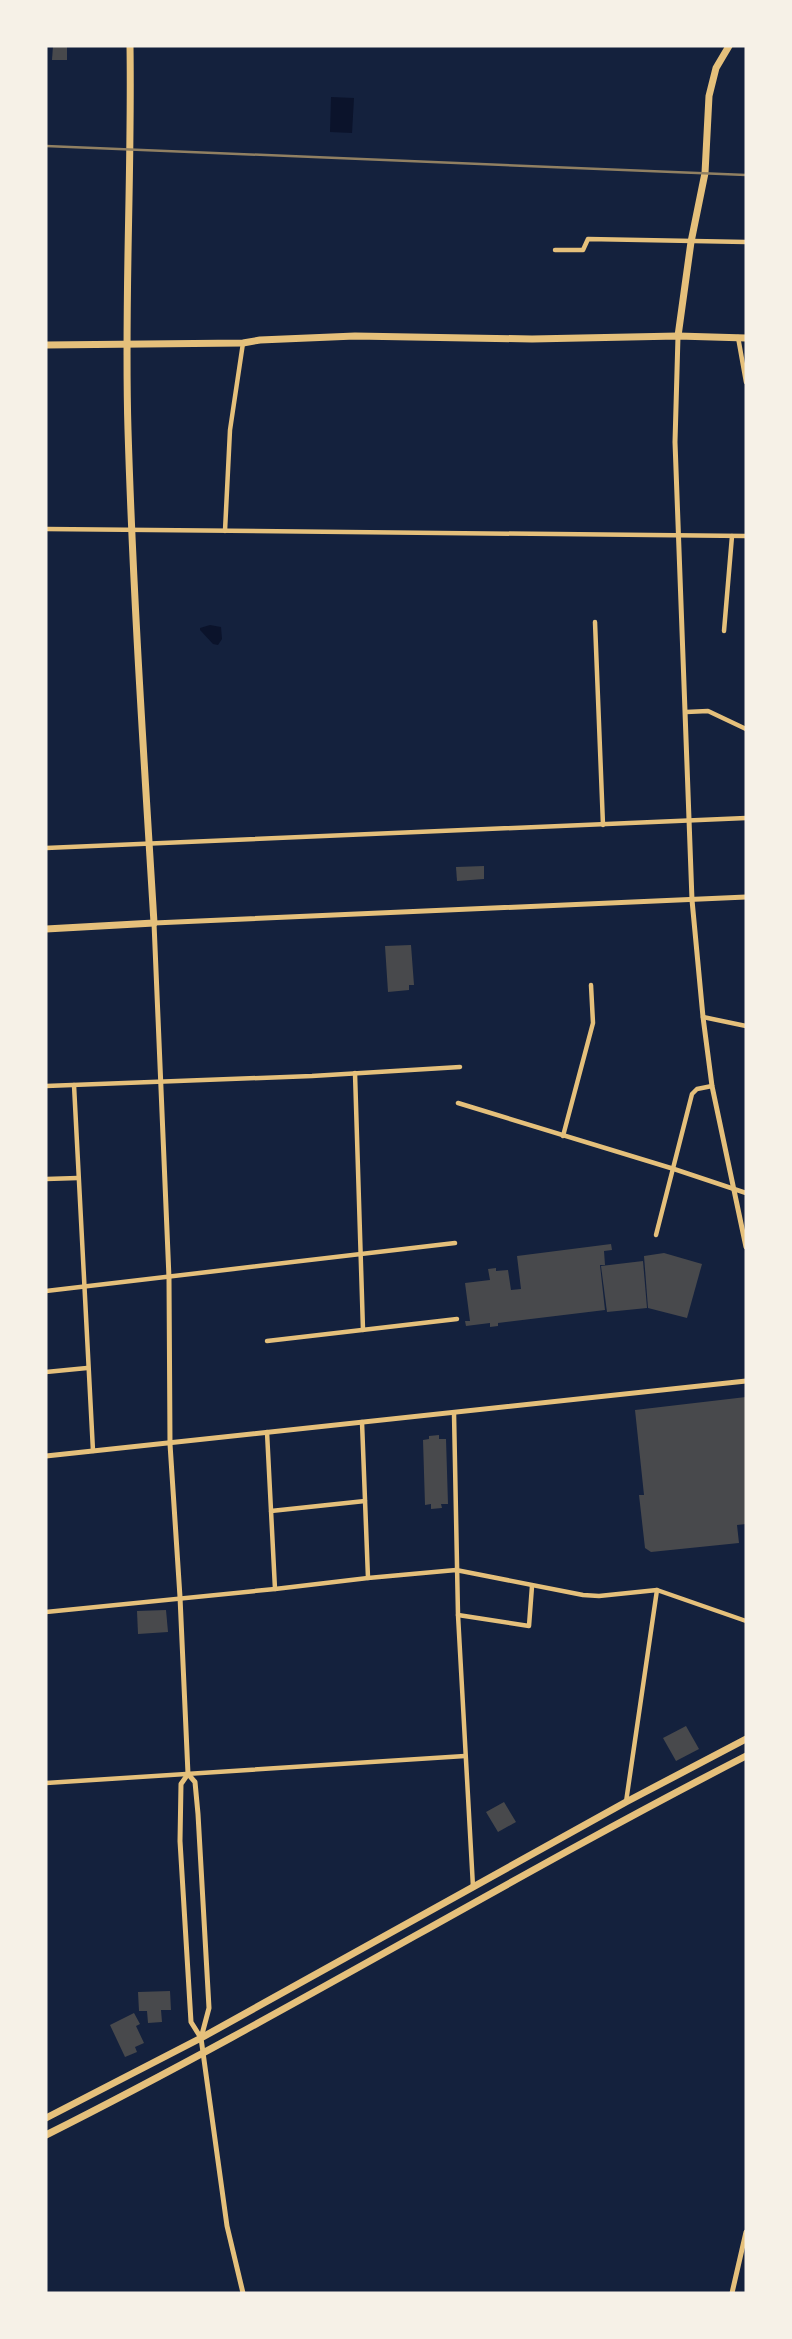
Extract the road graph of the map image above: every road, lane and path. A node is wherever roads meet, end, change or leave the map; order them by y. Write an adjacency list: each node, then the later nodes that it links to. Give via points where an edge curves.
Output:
1 (130, 46): 9 (main road, via 132,138)
2 (729, 46): 3 (main road, via 716,68 708,96 705,173)
3 (691, 242): 4 (street); 5 (street, via 588,239 583,250); 6 (main road)
4 (746, 242)
5 (555, 250)
6 (678, 336): 7 (main road); 8 (main road, via 532,339 355,336); 15 (street, via 675,442)
7 (742, 337): 11 (street)
8 (243, 343): 9 (main road); 14 (street, via 230,430)
9 (127, 344): 10 (main road); 13 (main road)
10 (46, 345)
11 (746, 382)
12 (46, 529): 13 (street)
13 (133, 530): 14 (street); 25 (main road)
14 (225, 531): 15 (street)
15 (679, 536): 16 (street); 20 (street)
16 (732, 536): 17 (street); 19 (street)
17 (746, 536)
18 (595, 622): 24 (street)
19 (724, 631)
20 (686, 712): 21 (street, via 708,711); 23 (street)
21 (746, 729)
22 (746, 818): 23 (street)
23 (690, 820): 24 (street); 28 (street)
24 (604, 825): 25 (street)
25 (149, 844): 26 (street); 29 (main road)
26 (46, 848)
27 (746, 897): 28 (street)
28 (692, 900): 29 (street); 32 (street)
29 (154, 924): 30 (main road); 36 (street)
30 (46, 929)
31 (591, 985): 41 (street, via 593,1023)
32 (703, 1016): 33 (street); 39 (street)
33 (746, 1026)
34 (460, 1067): 35 (street)
35 (355, 1073): 36 (street); 50 (street)
36 (160, 1081): 37 (street); 51 (street)
37 (74, 1085): 38 (street); 43 (street)
38 (46, 1086)
39 (712, 1086): 42 (street, via 692,1094); 45 (street)
40 (458, 1103): 41 (street)
41 (563, 1136): 42 (street)
42 (674, 1169): 45 (street); 47 (street)
43 (78, 1178): 44 (street); 52 (street)
44 (46, 1179)
45 (733, 1189): 46 (street); 49 (street)
46 (746, 1193)
47 (656, 1235)
48 (455, 1243): 50 (street)
49 (746, 1247)
50 (362, 1254): 51 (street); 55 (street)
51 (169, 1278): 52 (street); 63 (street)
52 (84, 1287): 53 (street); 57 (street)
53 (46, 1291)
54 (457, 1319): 55 (street)
55 (363, 1330): 56 (street)
56 (267, 1341)
57 (88, 1368): 58 (street); 64 (street)
58 (46, 1372)
59 (746, 1381): 60 (street)
60 (454, 1413): 61 (street); 68 (street)
61 (362, 1422): 62 (street); 66 (street)
62 (266, 1432): 63 (street); 67 (street)
63 (170, 1444): 64 (street); 73 (street)
64 (93, 1451): 65 (street)
65 (46, 1456)
66 (365, 1501): 67 (street); 69 (street)
67 (271, 1511): 71 (street)
68 (456, 1570): 69 (street); 70 (street); 75 (street)
69 (368, 1578): 71 (street)
70 (532, 1586): 72 (street, via 583,1596); 75 (street, via 529,1626)
71 (275, 1589): 73 (street)
72 (657, 1590): 76 (street); 82 (street)
73 (180, 1597): 74 (street); 80 (street)
74 (46, 1612)
75 (458, 1615): 78 (street)
76 (746, 1621)
77 (746, 1739): 82 (main road)
78 (465, 1756): 80 (street); 83 (street)
79 (746, 1756): 85 (main road, via 469,1904)
80 (188, 1774): 81 (street); 84 (street, via 194,1782 198,1814 209,2008); 84 (street, via 181,1784 180,1842 191,2022)
81 (46, 1783)
82 (626, 1802): 83 (main road)
83 (473, 1888): 84 (main road)
84 (201, 2038): 85 (street); 86 (main road)
85 (203, 2054): 87 (main road); 89 (street, via 227,2226)
86 (46, 2118)
87 (46, 2135)
88 (746, 2232): 90 (street)
89 (243, 2293)
90 (732, 2293)

